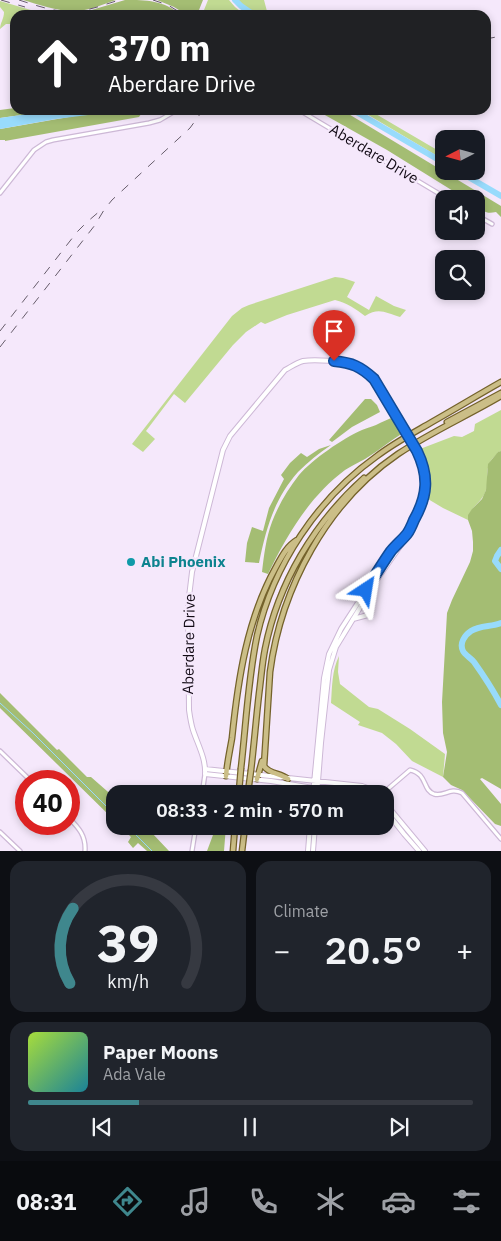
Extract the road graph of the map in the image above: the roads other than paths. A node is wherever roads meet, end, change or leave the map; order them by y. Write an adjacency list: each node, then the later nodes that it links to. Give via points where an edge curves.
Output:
1 (168, 115): 4 (street, via 149,123 46,142 34,150)
2 (307, 115): 3 (street, Aberdare Drive)
3 (435, 191)
4 (0, 194)
5 (485, 220): 6 (street)
6 (492, 224)
7 (501, 382): 9 (main road, via 367,463 330,497)
8 (501, 394): 14 (main road, via 384,465 348,498 321,535 292,591 276,637); 24 (main road, bridge, via 386,460 347,495 310,541 291,573 271,622 263,662)
9 (298, 540): 18 (main road, via 282,556 256,610 238,684); 23 (main road, bridge, via 276,581 257,635)
10 (402, 541): 12 (street); 13 (street, via 377,573 334,642 326,664); 17 (street, Aberdare Drive, bridge, via 422,505 426,488 424,468 417,451 368,373 347,363 310,360 297,363 286,370 226,443 192,572 188,605 188,710)
11 (368, 615): 12 (street)
12 (353, 618): 13 (street, via 336,647)
13 (322, 707): 21 (street)
14 (264, 750): 19 (main road); 20 (main road, via 265,768)
15 (0, 751): 16 (street)
16 (20, 770)
17 (205, 772): 18 (street); 22 (street, Aberdare Drive)
18 (227, 774): 19 (street)
19 (258, 777): 20 (street); 25 (street)
20 (288, 779): 21 (street)
21 (316, 781): 26 (street); 27 (street)
22 (203, 785)
23 (240, 785)
24 (249, 785)
25 (294, 785)
26 (316, 785)
27 (346, 785)
28 (392, 785): 38 (street, via 410,770 420,774 428,790 434,794 458,791)
29 (394, 814): 47 (street)
30 (394, 821): 46 (street)
31 (80, 830): 40 (street)
32 (0, 832): 39 (street)
33 (195, 835): 41 (street)
34 (234, 835): 42 (main road)
35 (244, 835): 43 (main road)
36 (309, 835): 44 (street)
37 (314, 835): 45 (street)
38 (501, 839)
39 (20, 851)
40 (85, 851)
41 (192, 851)
42 (231, 851)
43 (242, 851)
44 (308, 851)
45 (313, 851)
46 (419, 851)
47 (426, 851)

